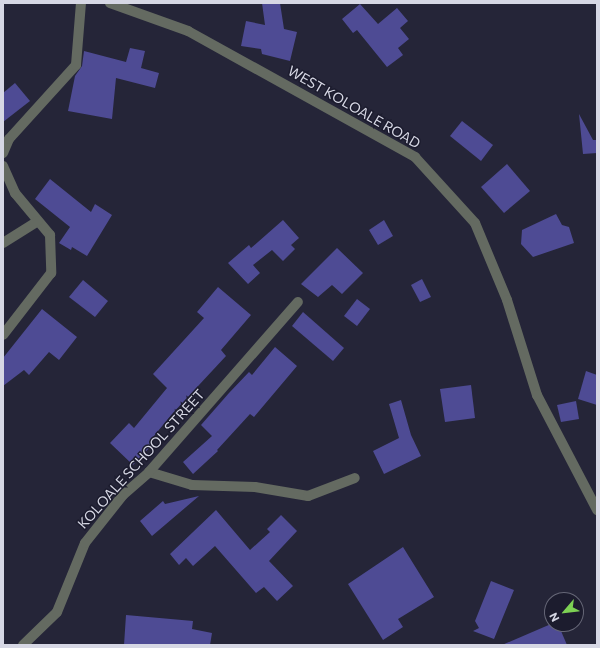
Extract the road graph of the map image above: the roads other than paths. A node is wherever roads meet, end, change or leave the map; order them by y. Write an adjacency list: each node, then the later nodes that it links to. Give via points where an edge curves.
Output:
1 (81, 3): 3 (street, via 76,65 9,140)
2 (110, 3): 11 (street, WEST KOLOALE ROAD, via 188,32 415,157 475,223 507,300 537,395)
3 (3, 153)
4 (3, 166): 5 (street, via 15,193)
5 (38, 221): 6 (street); 8 (street, via 50,235 51,273)
6 (3, 243)
7 (298, 302): 9 (street, KOLOALE SCHOOL STREET)
8 (3, 335)
9 (149, 472): 10 (street, via 192,485 255,487 308,496); 12 (street, KOLOALE SCHOOL STREET, via 124,495 85,543 57,612)
10 (355, 478)
11 (597, 510)
12 (23, 645)

